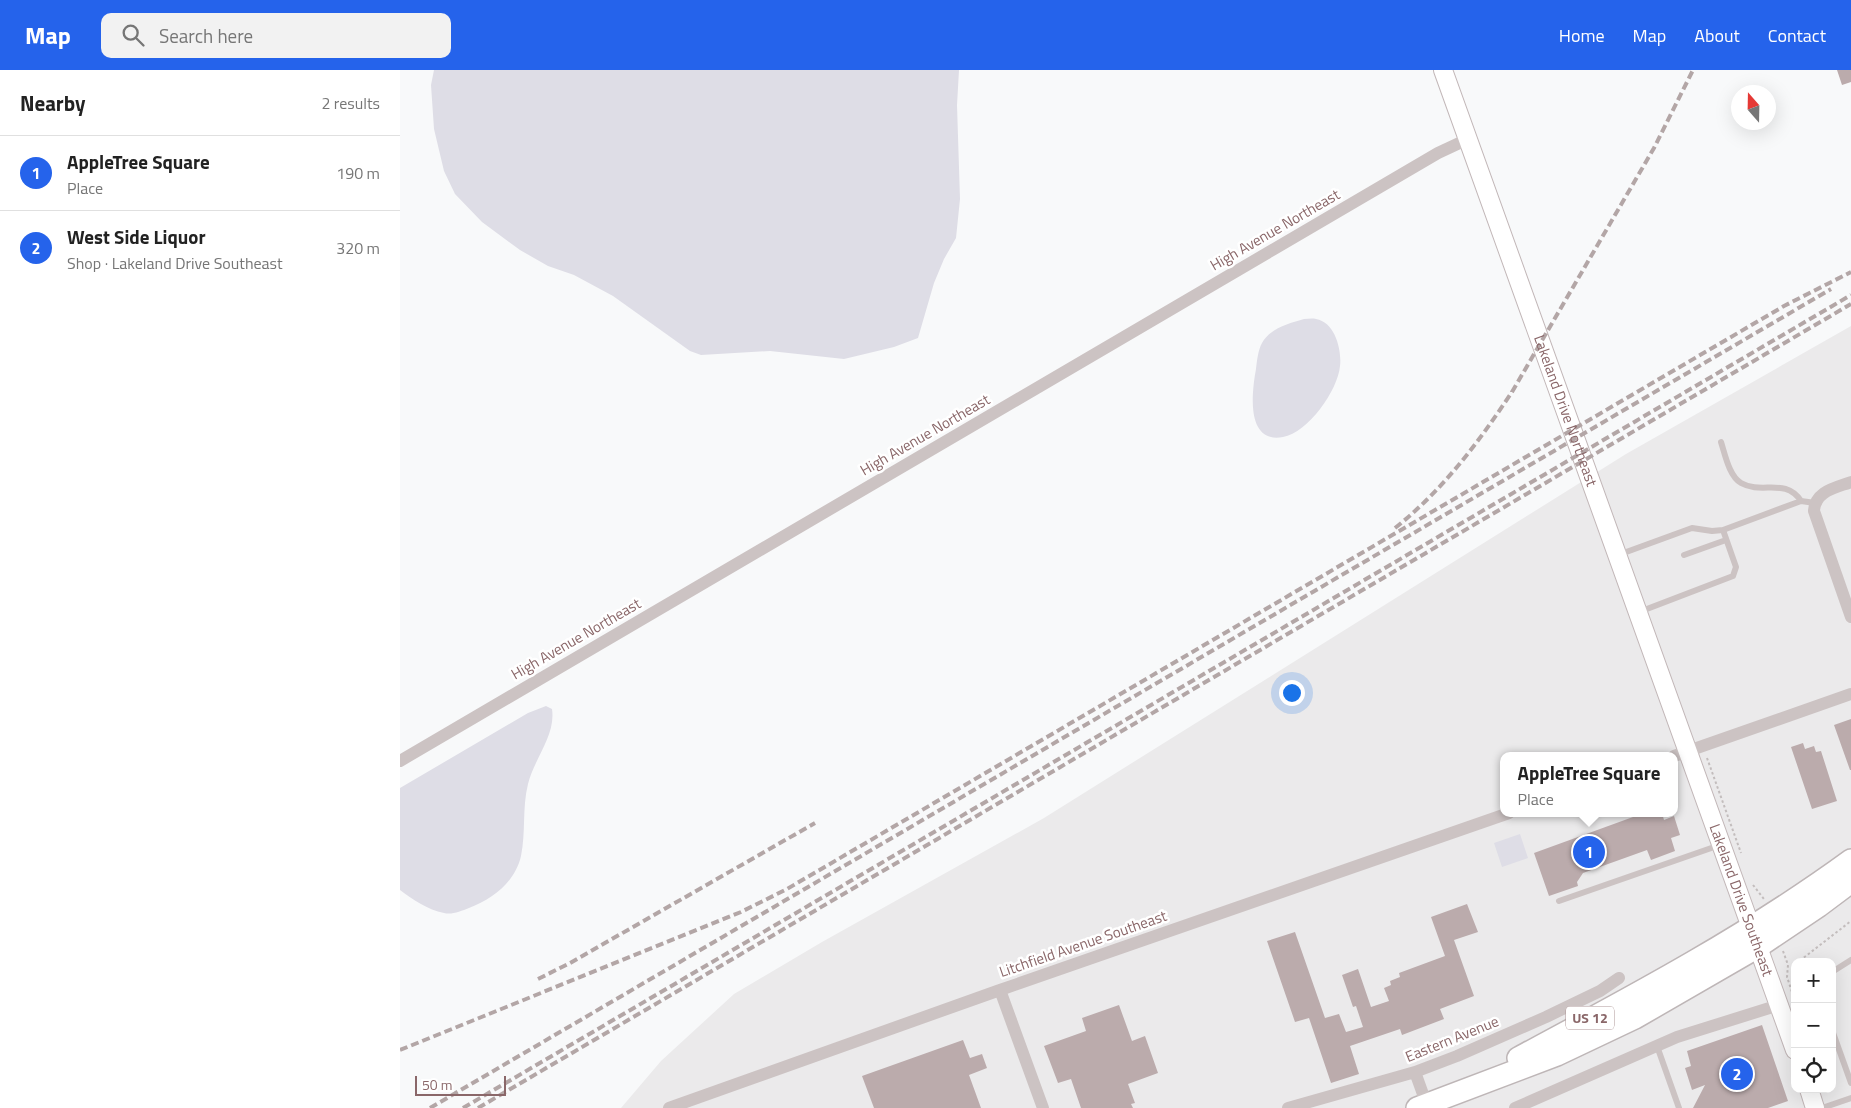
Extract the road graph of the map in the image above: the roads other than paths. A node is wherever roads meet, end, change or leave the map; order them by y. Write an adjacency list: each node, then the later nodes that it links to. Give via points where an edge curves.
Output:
1 (1444, 70): 2 (main road, Lakeland Drive Northeast)
2 (1468, 139): 9 (main road, Lakeland Drive Northeast); 15 (street, High Avenue Northeast, via 1438,153)
3 (1721, 442): 5 (lane, via 1732,472 1740,483 1791,490)
4 (1851, 482): 6 (street, via 1820,495)
5 (1802, 501): 6 (lane); 7 (lane)
6 (1815, 504): 12 (street, via 1816,519)
7 (1723, 530): 8 (lane); 9 (lane, via 1692,528)
8 (1726, 540): 10 (lane); 11 (lane, via 1736,567 1733,576)
9 (1617, 555): 11 (main road, Lakeland Drive Northeast)
10 (1684, 555)
11 (1638, 612): 14 (main road, Lakeland Drive Northeast)
12 (1851, 617)
13 (1851, 694): 14 (street)
14 (1688, 751): 17 (main road, Lakeland Drive Southeast)
15 (400, 761)
16 (1500, 816): 25 (street, Litchfield Avenue Southeast)
17 (1722, 844): 20 (lane); 21 (main road, Lakeland Drive Southeast)
18 (1851, 860): 21 (highway, US 12 / US 12, via 1794,901)
19 (1851, 882): 21 (highway, US 12 / US 12, via 1819,906)
20 (1559, 901)
21 (1755, 937): 26 (main road, Lakeland Drive Southeast); 34 (highway, US 12 / US 12, via 1668,1000 1598,1036)
22 (1851, 960): 23 (lane)
23 (1836, 969)
24 (1618, 978): 30 (street, Eastern Avenue, via 1600,991 1546,1018)
25 (1000, 990): 35 (street, Litchfield Avenue Southeast); 36 (street)
26 (1787, 1003): 28 (street); 29 (main road, Lakeland Drive Southeast)
27 (1836, 1041): 31 (lane)
28 (1656, 1046): 38 (street); 39 (lane)
29 (1795, 1048)
30 (1415, 1072): 34 (street); 37 (street, Eastern Avenue)
31 (1851, 1083)
32 (1809, 1093): 40 (main road)
33 (1851, 1098): 41 (lane)
34 (1424, 1107)
35 (669, 1108)
36 (1043, 1108)
37 (1288, 1108)
38 (1514, 1108)
39 (1679, 1108)
40 (1815, 1108)
41 (1822, 1108)

